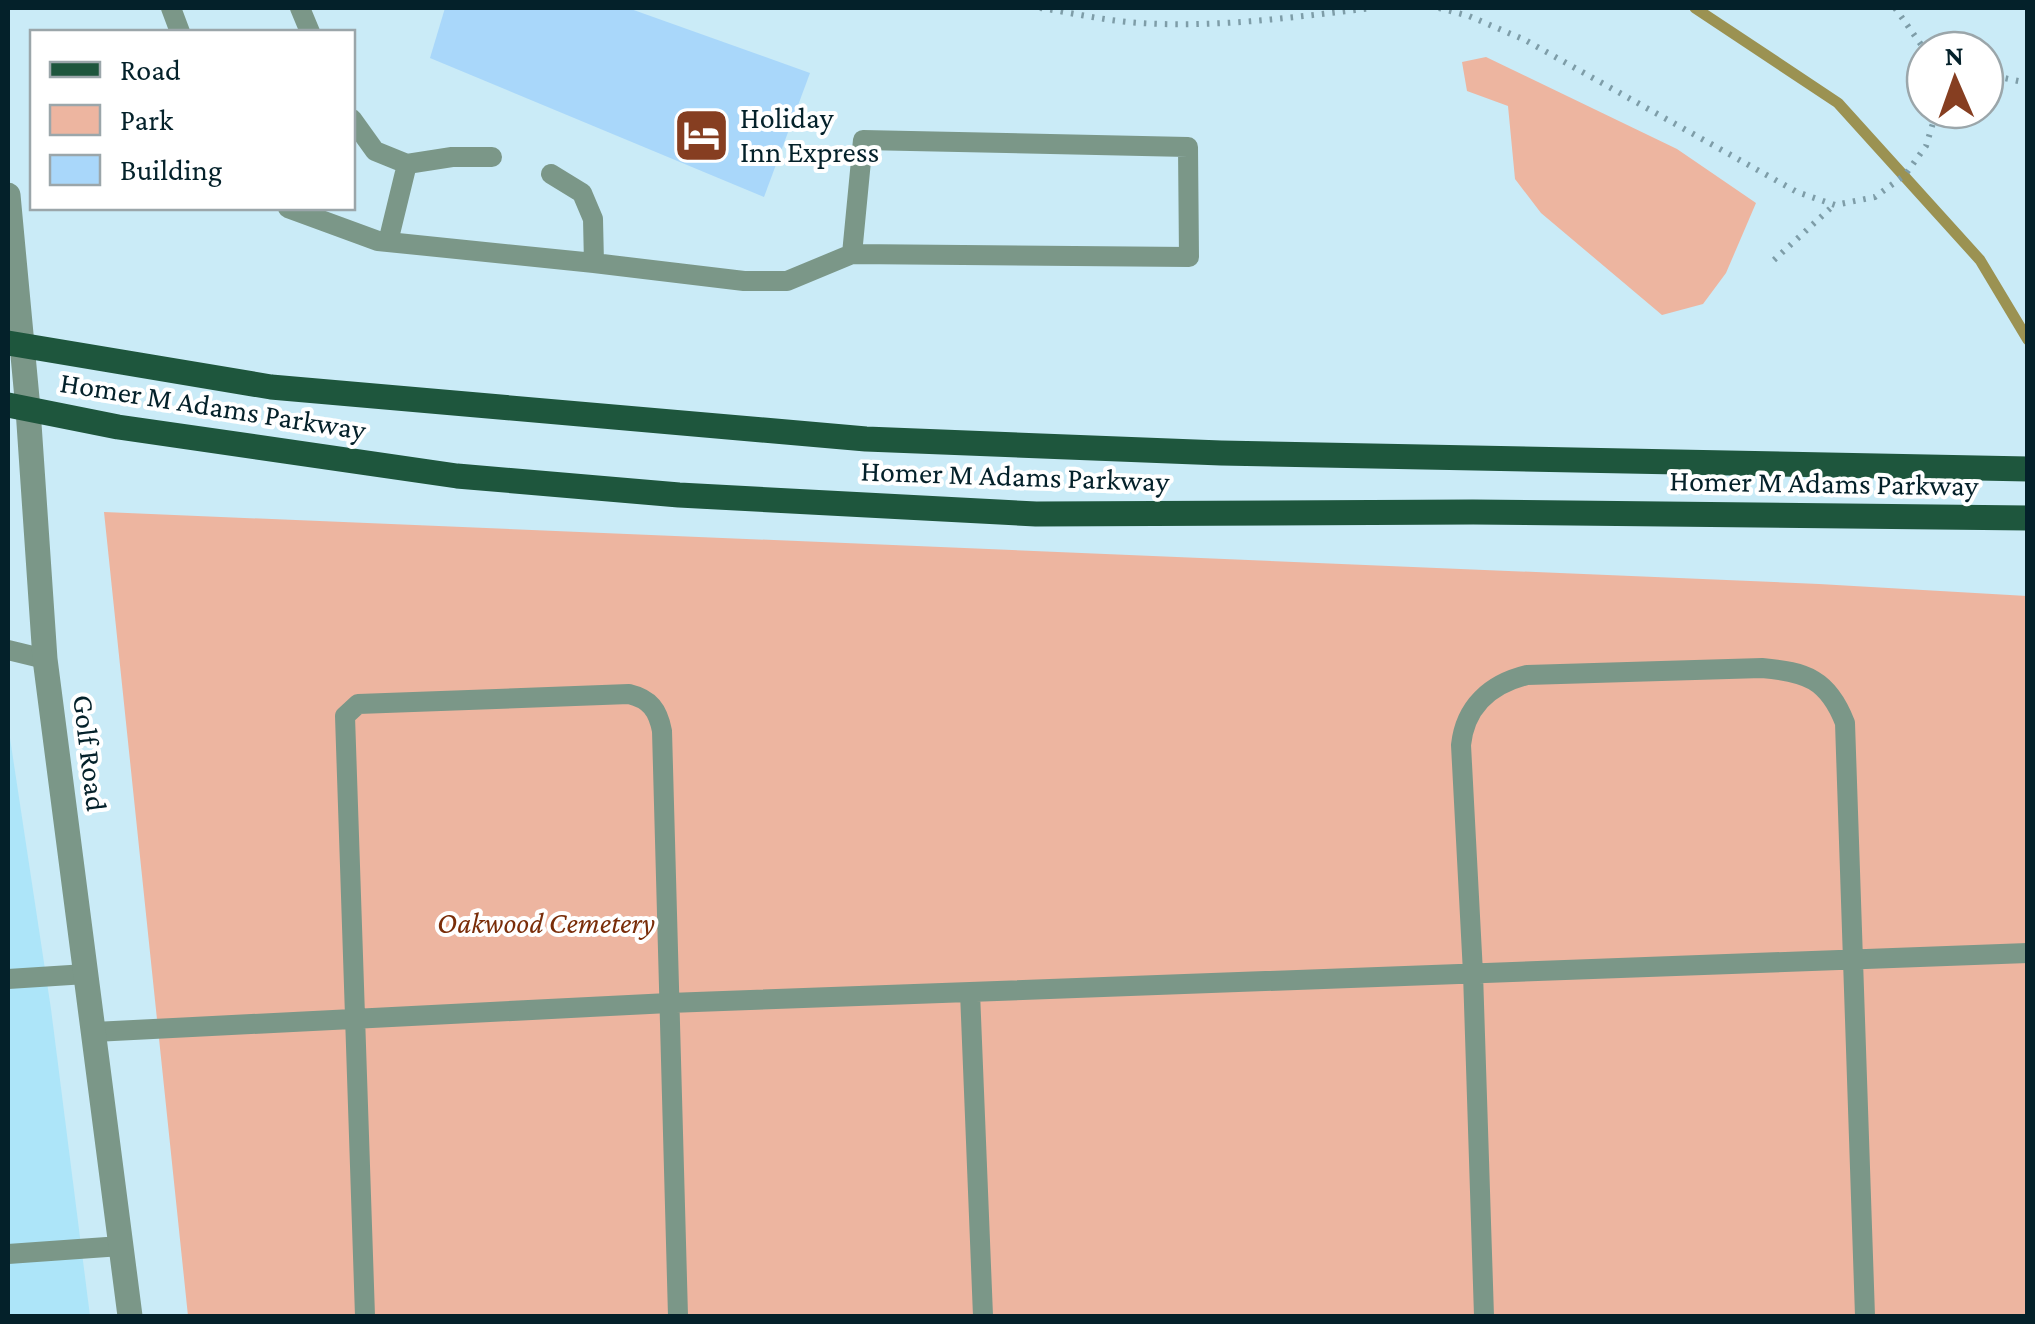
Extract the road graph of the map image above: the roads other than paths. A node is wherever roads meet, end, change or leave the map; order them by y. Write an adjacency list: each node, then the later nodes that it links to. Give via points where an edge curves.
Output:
1 (355, 123): 3 (lane, via 375,150)
2 (492, 157): 3 (lane)
3 (407, 164): 7 (lane)
4 (552, 174): 9 (lane, via 582,192 593,219)
5 (8, 195): 10 (street, Golf Road)
6 (294, 210): 7 (lane)
7 (388, 242): 9 (lane)
8 (852, 254): 8 (lane, via 863,140 1188,147 1190,257); 9 (lane, via 787,281)
9 (594, 262)
10 (15, 345): 11 (street, Golf Road); 12 (main road, Homer M Adams Parkway, via 271,387 866,440)
11 (18, 407): 13 (main road, Homer M Adams Parkway, via 457,476 679,495 1036,514); 15 (street, Golf Road)
12 (2028, 469)
13 (2028, 518)
14 (8, 650): 15 (lane)
15 (45, 659): 19 (street, Golf Road)
16 (2028, 953): 17 (lane)
17 (1853, 959): 18 (lane); 18 (lane, via 1848,748 1845,723 1827,689 1790,671 1762,668 1557,673 1509,679 1481,699 1463,724); 32 (lane)
18 (1473, 973): 21 (lane); 31 (lane)
19 (86, 974): 20 (lane); 24 (street, Golf Road)
20 (8, 980)
21 (970, 992): 22 (lane); 30 (lane)
22 (669, 1003): 23 (lane); 23 (lane, via 662,731 652,706 630,694 358,704 344,727); 29 (lane)
23 (355, 1020): 24 (lane); 28 (lane)
24 (94, 1032): 25 (street, Golf Road)
25 (121, 1246): 26 (lane); 27 (street, Golf Road)
26 (8, 1254)
27 (130, 1316)
28 (365, 1316)
29 (678, 1316)
30 (982, 1316)
31 (1484, 1316)
32 (1865, 1316)

